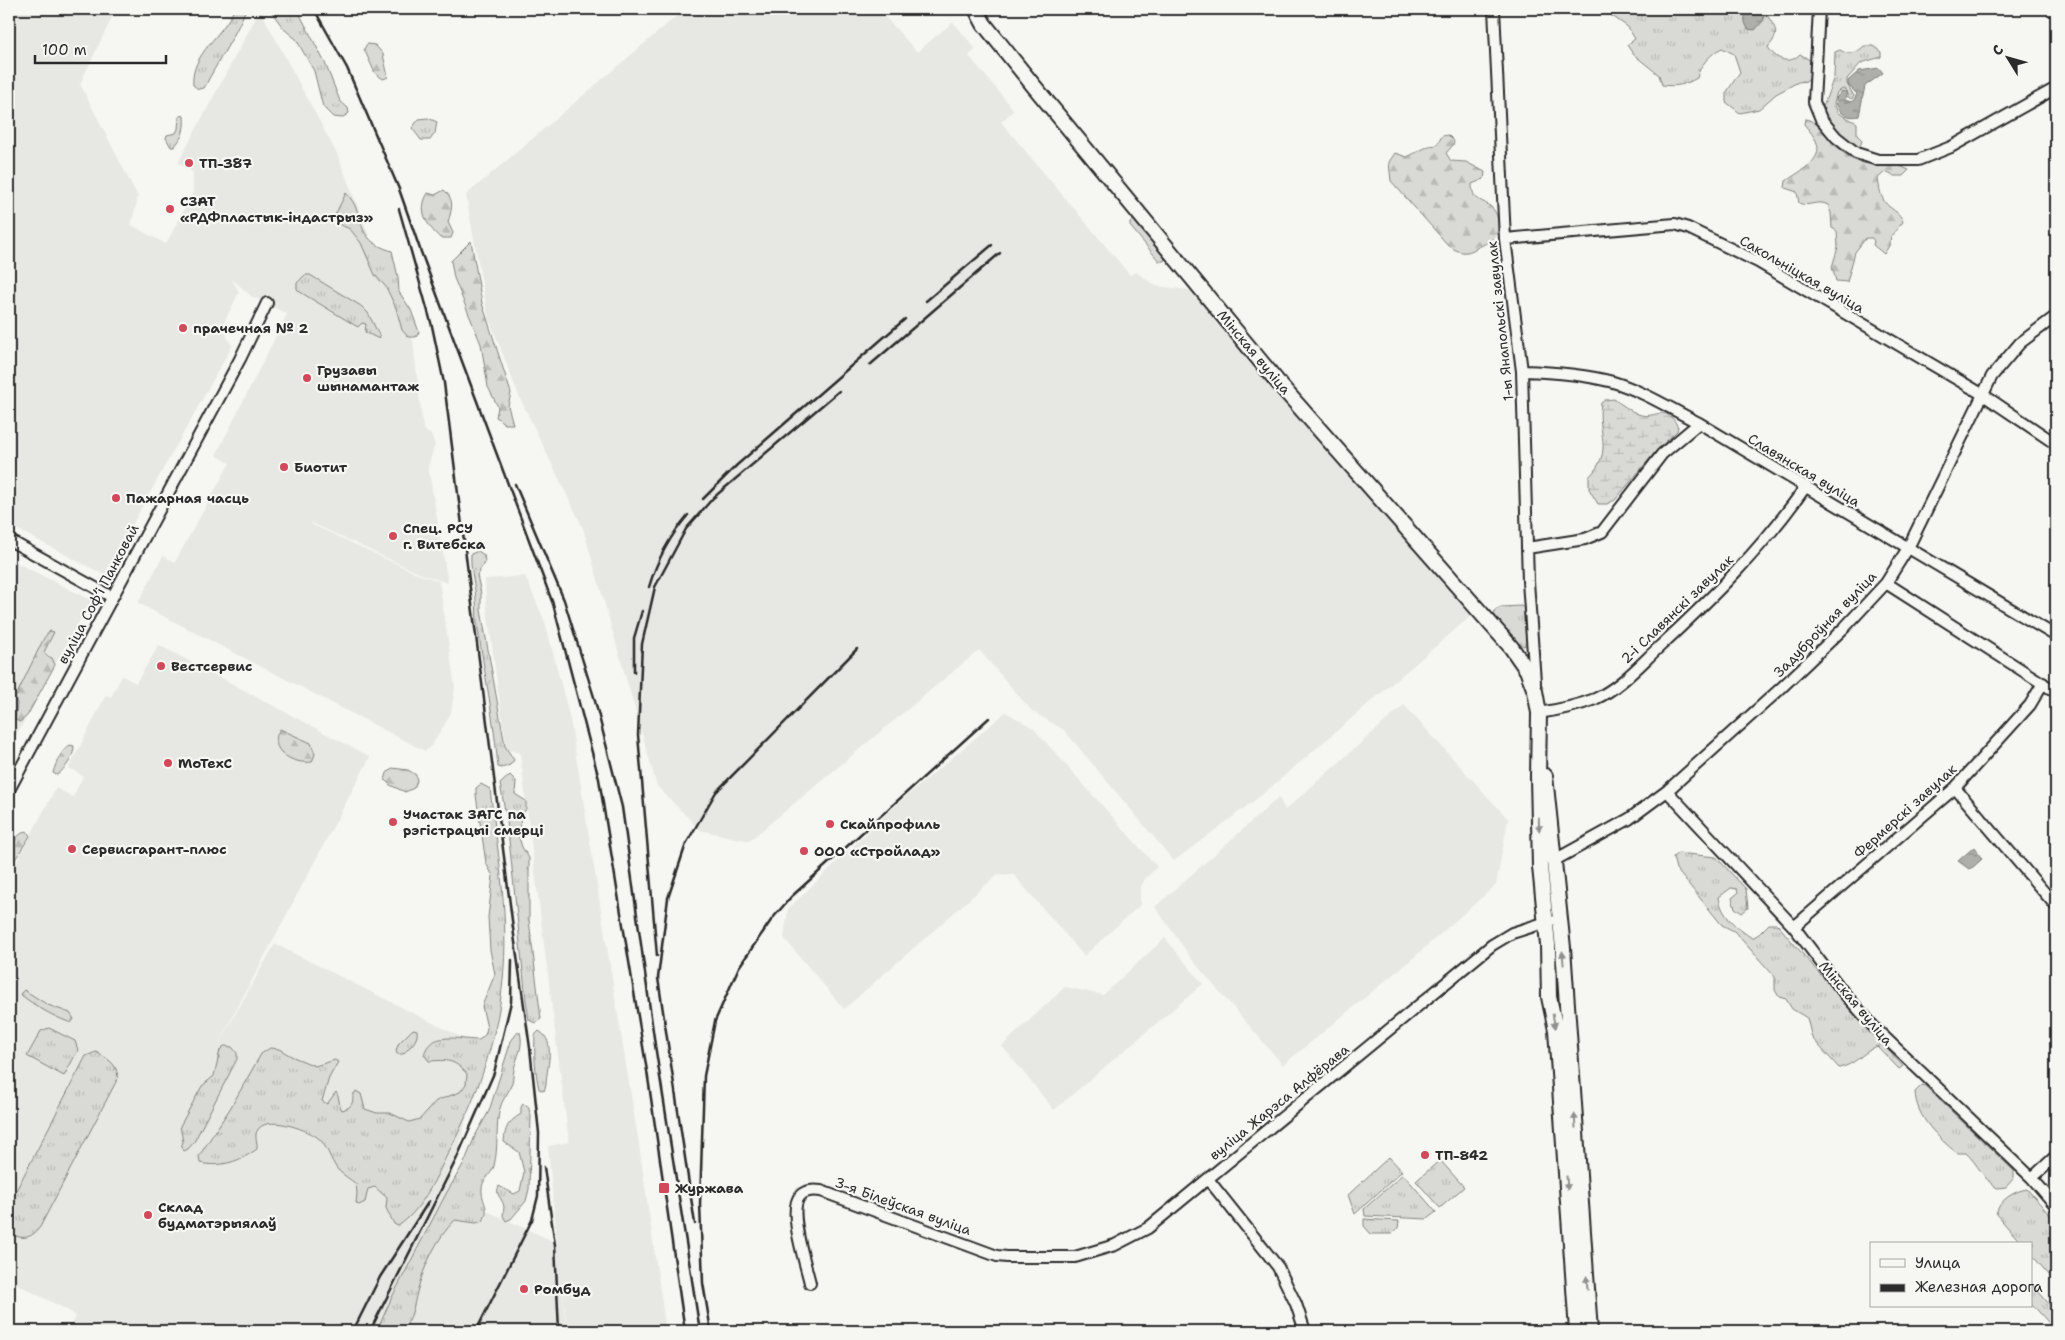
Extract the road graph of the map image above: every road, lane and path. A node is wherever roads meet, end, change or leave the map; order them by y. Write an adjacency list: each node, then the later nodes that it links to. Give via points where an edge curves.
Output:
1 (976, 9): 20 (main road, Мінская вуліца, via 1033,86 1281,386 1521,659)
2 (1494, 9): 5 (street, 1-ы Янапольскі завулак)
3 (1819, 9): 4 (street, via 1814,102 1821,119 1856,153 1878,160 1918,160 1951,147)
4 (2056, 88)
5 (1505, 239): 8 (street, 1-ы Янапольскі завулак); 9 (street, Сакольніцкая вуліца, via 1675,224 1688,228 1758,262)
6 (267, 303): 17 (street, вуліца Софʼі Панковай)
7 (2056, 316): 9 (street, Задуброўная вуліца, via 2010,353)
8 (1522, 371): 10 (street, Славянская вуліца, via 1571,373 1613,382); 14 (street, 1-ы Янапольскі завулак)
9 (1982, 394): 11 (street, Сакольніцкая вуліца); 15 (street, Задуброўная вуліца)
10 (1699, 423): 12 (street, Славянская вуліца); 14 (street, via 1662,454 1602,532 1585,539)
11 (2056, 444)
12 (1806, 486): 15 (street, Славянская вуліца); 22 (street, 2-і Славянскі завулак, via 1781,523 1711,599 1618,685 1596,698 1566,709)
13 (9, 540): 17 (street)
14 (1527, 548): 20 (street, 1-ы Янапольскі завулак)
15 (1908, 548): 16 (street, Задуброўная вуліца); 18 (street, Славянская вуліца)
16 (1886, 583): 19 (street); 26 (street, Задуброўная вуліца, via 1779,690)
17 (112, 596): 25 (street, вуліца Софʼі Панковай)
18 (2056, 636)
19 (2043, 683): 21 (street); 24 (street, Фермерскі завулак, via 2030,705)
20 (1535, 691): 22 (main road, Мінская вуліца)
21 (2056, 692)
22 (1539, 713): 23 (main road, Мінская вуліца)
23 (1540, 741): 27 (main road); 28 (main road, one-way to 28)
24 (1955, 788): 29 (street); 32 (street, Фермерскі завулак)
25 (9, 790)
26 (1667, 791): 27 (street, Задуброўная вуліца, via 1629,818); 32 (street, Мінская вуліца)
27 (1553, 860): 28 (main road); 30 (main road)
28 (1540, 867): 31 (main road)
29 (2056, 906)
30 (1560, 919): 31 (street, вуліца Жарэса Алфёрава); 41 (main road, one-way to 30)
31 (1545, 922): 35 (street, вуліца Жарэса Алфёрава, via 1512,933 1492,945); 40 (main road, one-way to 40, via 1549,997 1556,1030)
32 (1794, 927): 34 (street, Мінская вуліца, via 1874,1027)
33 (2056, 1156): 34 (street)
34 (2032, 1178): 36 (street, Мінская вуліца)
35 (1208, 1179): 37 (street, вуліца Жарэса Алфёрава, via 1148,1228 1115,1245 1075,1257); 39 (street, via 1278,1267)
36 (2056, 1206)
37 (997, 1256): 38 (street, 3-я Білеўская вуліца, via 821,1191 809,1190 800,1196 796,1205 796,1220)
38 (810, 1283)
39 (1305, 1331)
40 (1577, 1331)
41 (1590, 1331)

